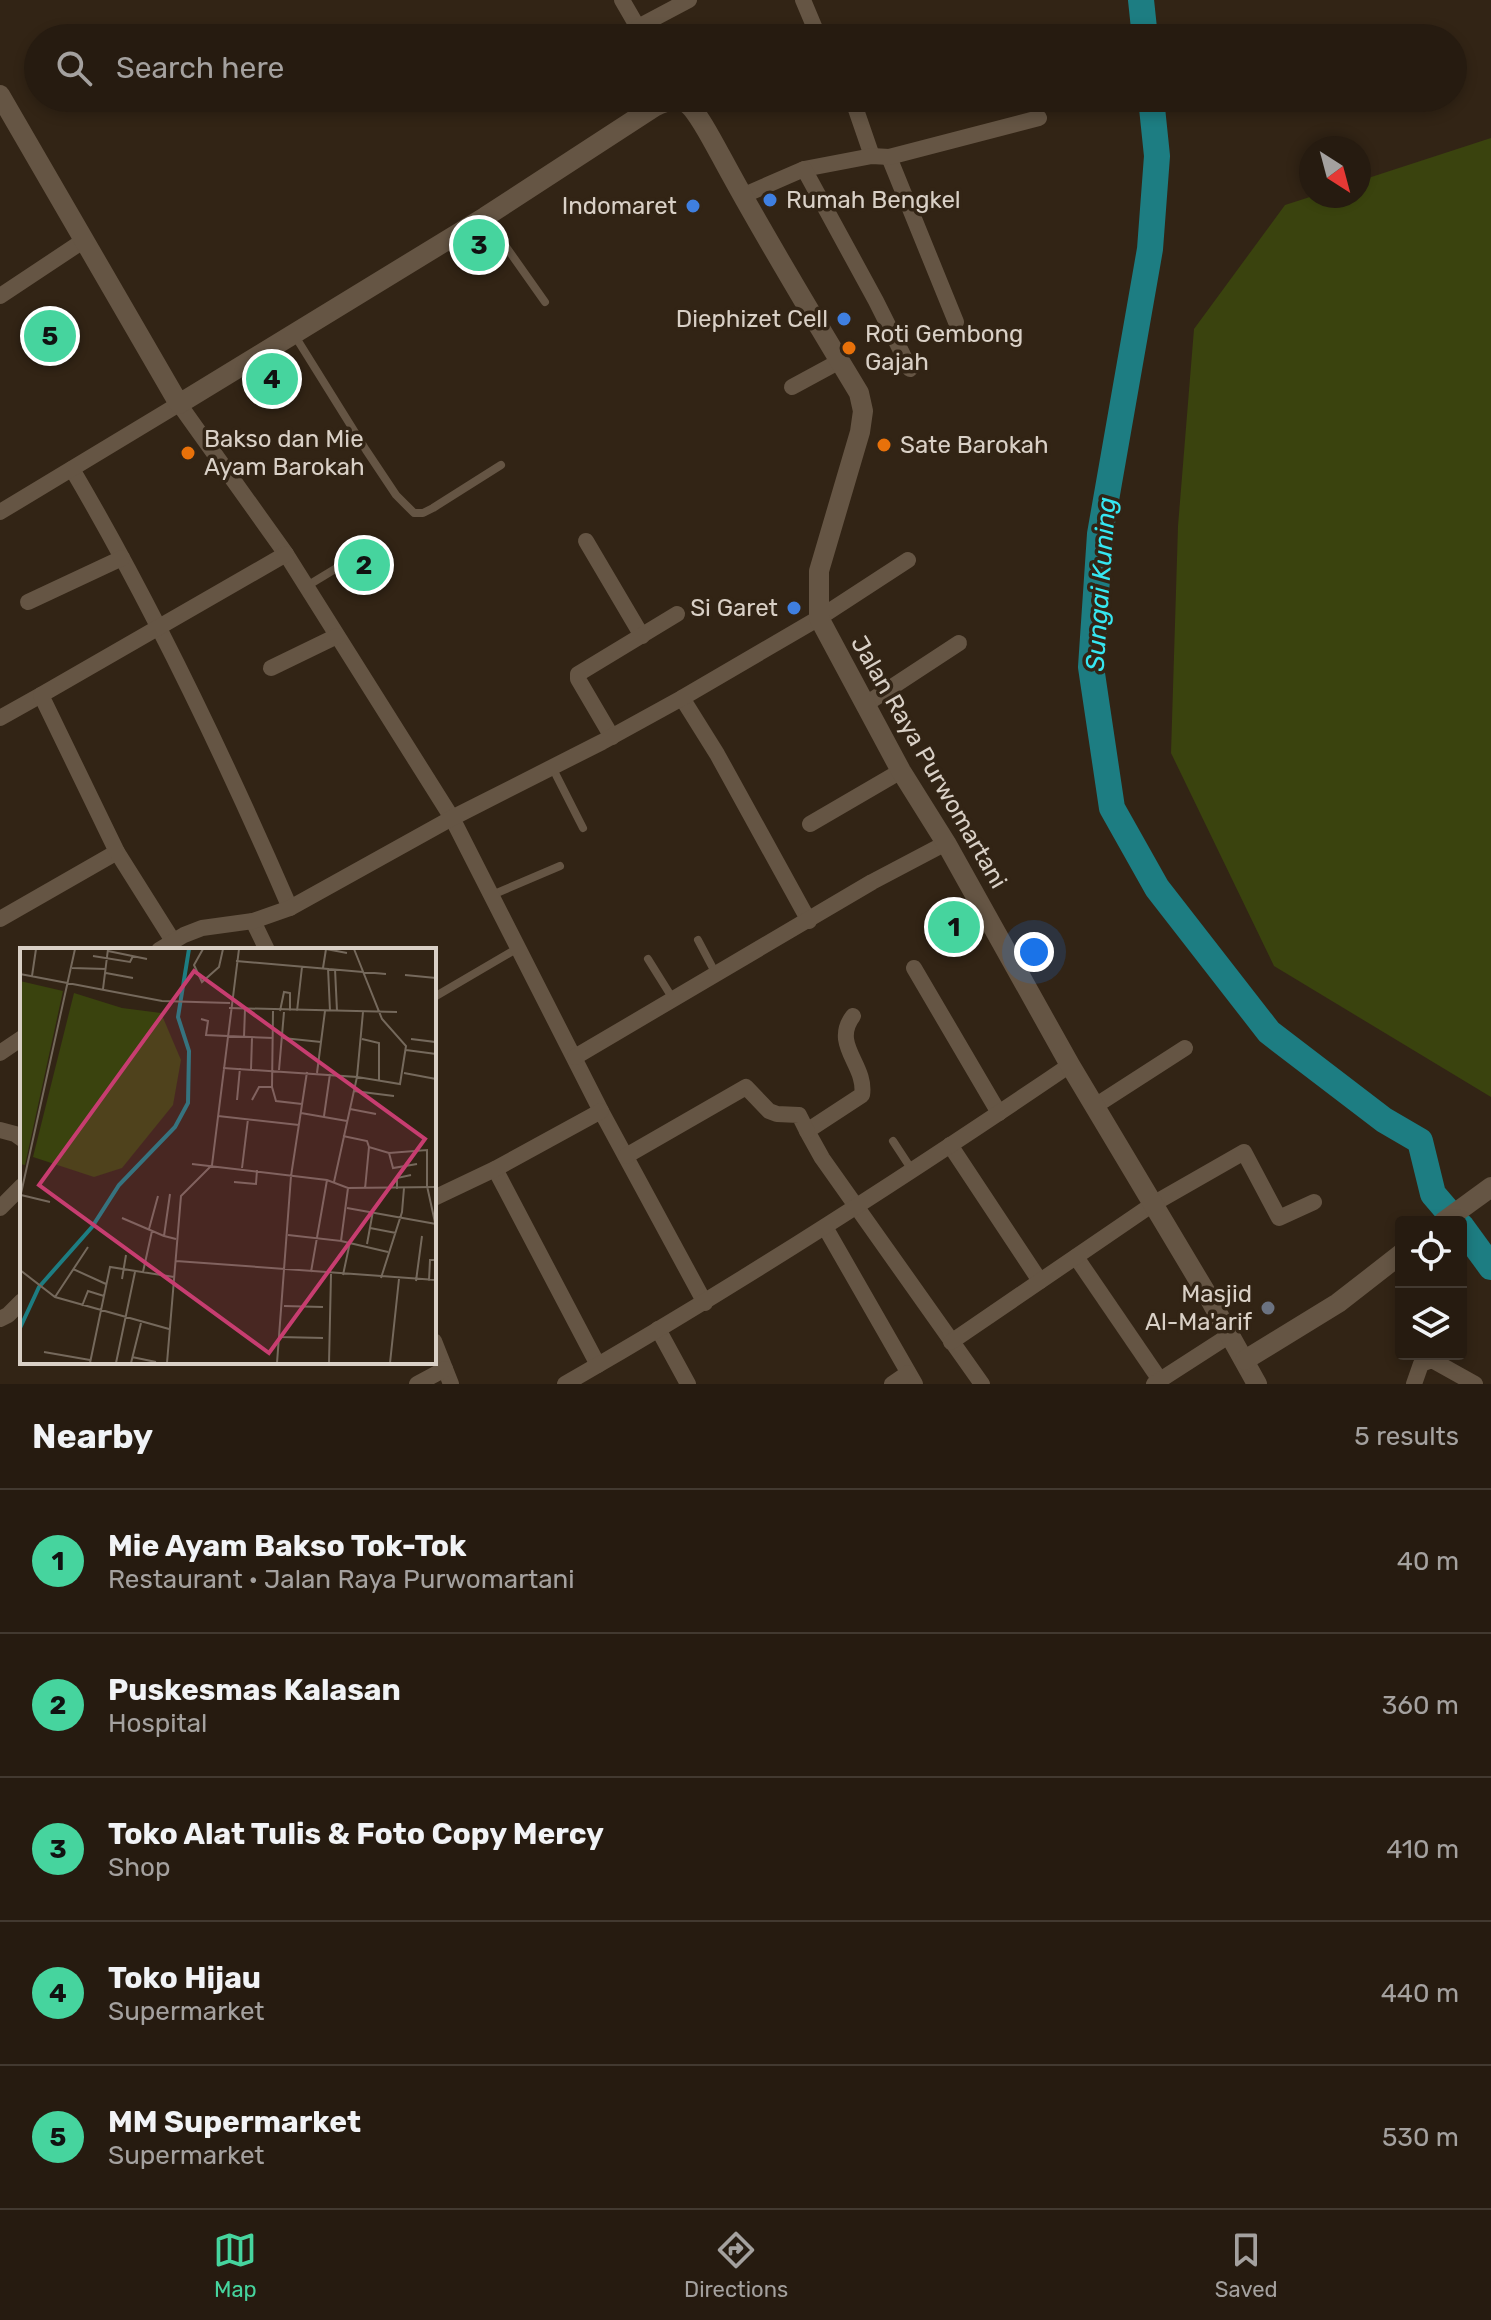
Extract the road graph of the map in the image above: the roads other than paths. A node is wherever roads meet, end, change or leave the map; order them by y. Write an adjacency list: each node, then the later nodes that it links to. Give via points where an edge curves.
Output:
1 (622, 0): 4 (street)
2 (689, 0): 5 (street)
3 (803, 0): 6 (street)
4 (636, 24)
5 (653, 24)
6 (813, 24)
7 (1, 98): 17 (street)
8 (646, 112): 16 (street)
9 (694, 112): 15 (street, Jalan Raya Purwomartani)
10 (857, 112): 12 (street)
11 (1039, 118): 13 (street)
12 (872, 156): 13 (street); 14 (street)
13 (889, 157): 20 (street)
14 (804, 169): 15 (street); 23 (street)
15 (742, 196): 22 (street, Jalan Raya Purwomartani)
16 (485, 217): 19 (lane); 21 (street)
17 (83, 241): 18 (street); 25 (street)
18 (0, 296)
19 (545, 302)
20 (956, 322)
21 (294, 335): 25 (street); 26 (lane, via 396,495 414,513 433,508)
22 (840, 361): 24 (street); 37 (street, Jalan Raya Purwomartani, via 863,411 819,571)
23 (910, 369)
24 (792, 387)
25 (179, 404): 27 (street); 31 (street)
26 (501, 465)
27 (72, 469): 28 (street); 32 (street)
28 (0, 512)
29 (586, 541): 40 (street)
30 (363, 552): 34 (lane)
31 (286, 554): 34 (street); 38 (street)
32 (122, 558): 35 (street); 38 (street)
33 (908, 560): 37 (street)
34 (306, 587): 39 (street)
35 (28, 602)
36 (677, 614): 40 (street)
37 (819, 618): 44 (street); 45 (street, Jalan Raya Purwomartani)
38 (157, 628): 43 (street); 57 (street, via 226,762)
39 (337, 636): 42 (street); 50 (street)
40 (642, 636): 47 (street, via 577,676)
41 (959, 643): 45 (street)
42 (271, 668)
43 (41, 695): 46 (street); 54 (street)
44 (682, 698): 47 (street); 60 (street)
45 (866, 704): 49 (street, Jalan Raya Purwomartani)
46 (0, 718)
47 (612, 737): 48 (street)
48 (552, 767): 50 (street); 52 (lane)
49 (901, 771): 51 (street); 53 (street, Jalan Raya Purwomartani)
50 (452, 818): 56 (street); 57 (street)
51 (810, 824)
52 (583, 828)
53 (946, 843): 60 (street); 75 (street, Jalan Raya Purwomartani)
54 (117, 852): 58 (street); 62 (street)
55 (560, 866): 56 (lane)
56 (491, 895): 64 (street)
57 (290, 908): 59 (street)
58 (0, 919)
59 (253, 921): 62 (street, via 202,928); 63 (street)
60 (809, 921): 67 (street)
61 (698, 940): 67 (lane)
62 (166, 945)
63 (266, 948)
64 (518, 948): 68 (lane); 74 (street)
65 (648, 959): 69 (lane)
66 (914, 968): 78 (street)
67 (717, 975): 69 (street)
68 (436, 996)
69 (673, 1000): 74 (street)
70 (853, 1016): 80 (street, via 845,1026 845,1038 862,1095)
71 (20, 1039): 73 (street)
72 (1185, 1048): 76 (street)
73 (0, 1053)
74 (575, 1057): 77 (street)
75 (1070, 1065): 76 (street, Jalan Raya Purwomartani); 78 (street)
76 (1095, 1106): 91 (street, Jalan Raya Purwomartani)
77 (601, 1111): 84 (street); 85 (street)
78 (999, 1113): 83 (street)
79 (0, 1130): 81 (street)
80 (807, 1131): 84 (street, via 799,1115 769,1111 746,1087); 93 (street)
81 (20, 1138)
82 (893, 1141): 86 (lane)
83 (950, 1145): 86 (street); 98 (street)
84 (626, 1156): 100 (street)
85 (495, 1169): 89 (street); 107 (street)
86 (912, 1171): 93 (street)
87 (20, 1188): 92 (street)
88 (1484, 1192): 94 (street)
89 (436, 1197)
90 (1314, 1202): 91 (street, via 1279,1218 1244,1152)
91 (1153, 1204): 96 (street); 103 (street, Jalan Raya Purwomartani)
92 (0, 1208)
93 (857, 1208): 95 (street); 104 (street)
94 (1451, 1216)
95 (825, 1227): 100 (street); 109 (street)
96 (1076, 1257): 98 (street); 110 (street)
97 (1395, 1259): 106 (street, via 1338,1303)
98 (1040, 1281): 104 (street)
99 (20, 1303): 101 (street)
100 (705, 1303): 102 (street)
101 (0, 1319)
102 (658, 1329): 107 (street); 113 (street)
103 (1230, 1335): 106 (street, Jalan Raya Purwomartani); 110 (street)
104 (951, 1342): 115 (street)
105 (436, 1346): 108 (street)
106 (1245, 1360): 116 (street, Jalan Raya Purwomartani)
107 (598, 1365): 112 (street)
108 (448, 1377): 111 (street)
109 (912, 1378): 114 (street)
110 (1166, 1380)
111 (417, 1384)
112 (565, 1384)
113 (688, 1384)
114 (892, 1384)
115 (982, 1384)
116 (1257, 1384)
117 (1414, 1384): 118 (street, via 1421,1364 1432,1360)
118 (1475, 1384)

